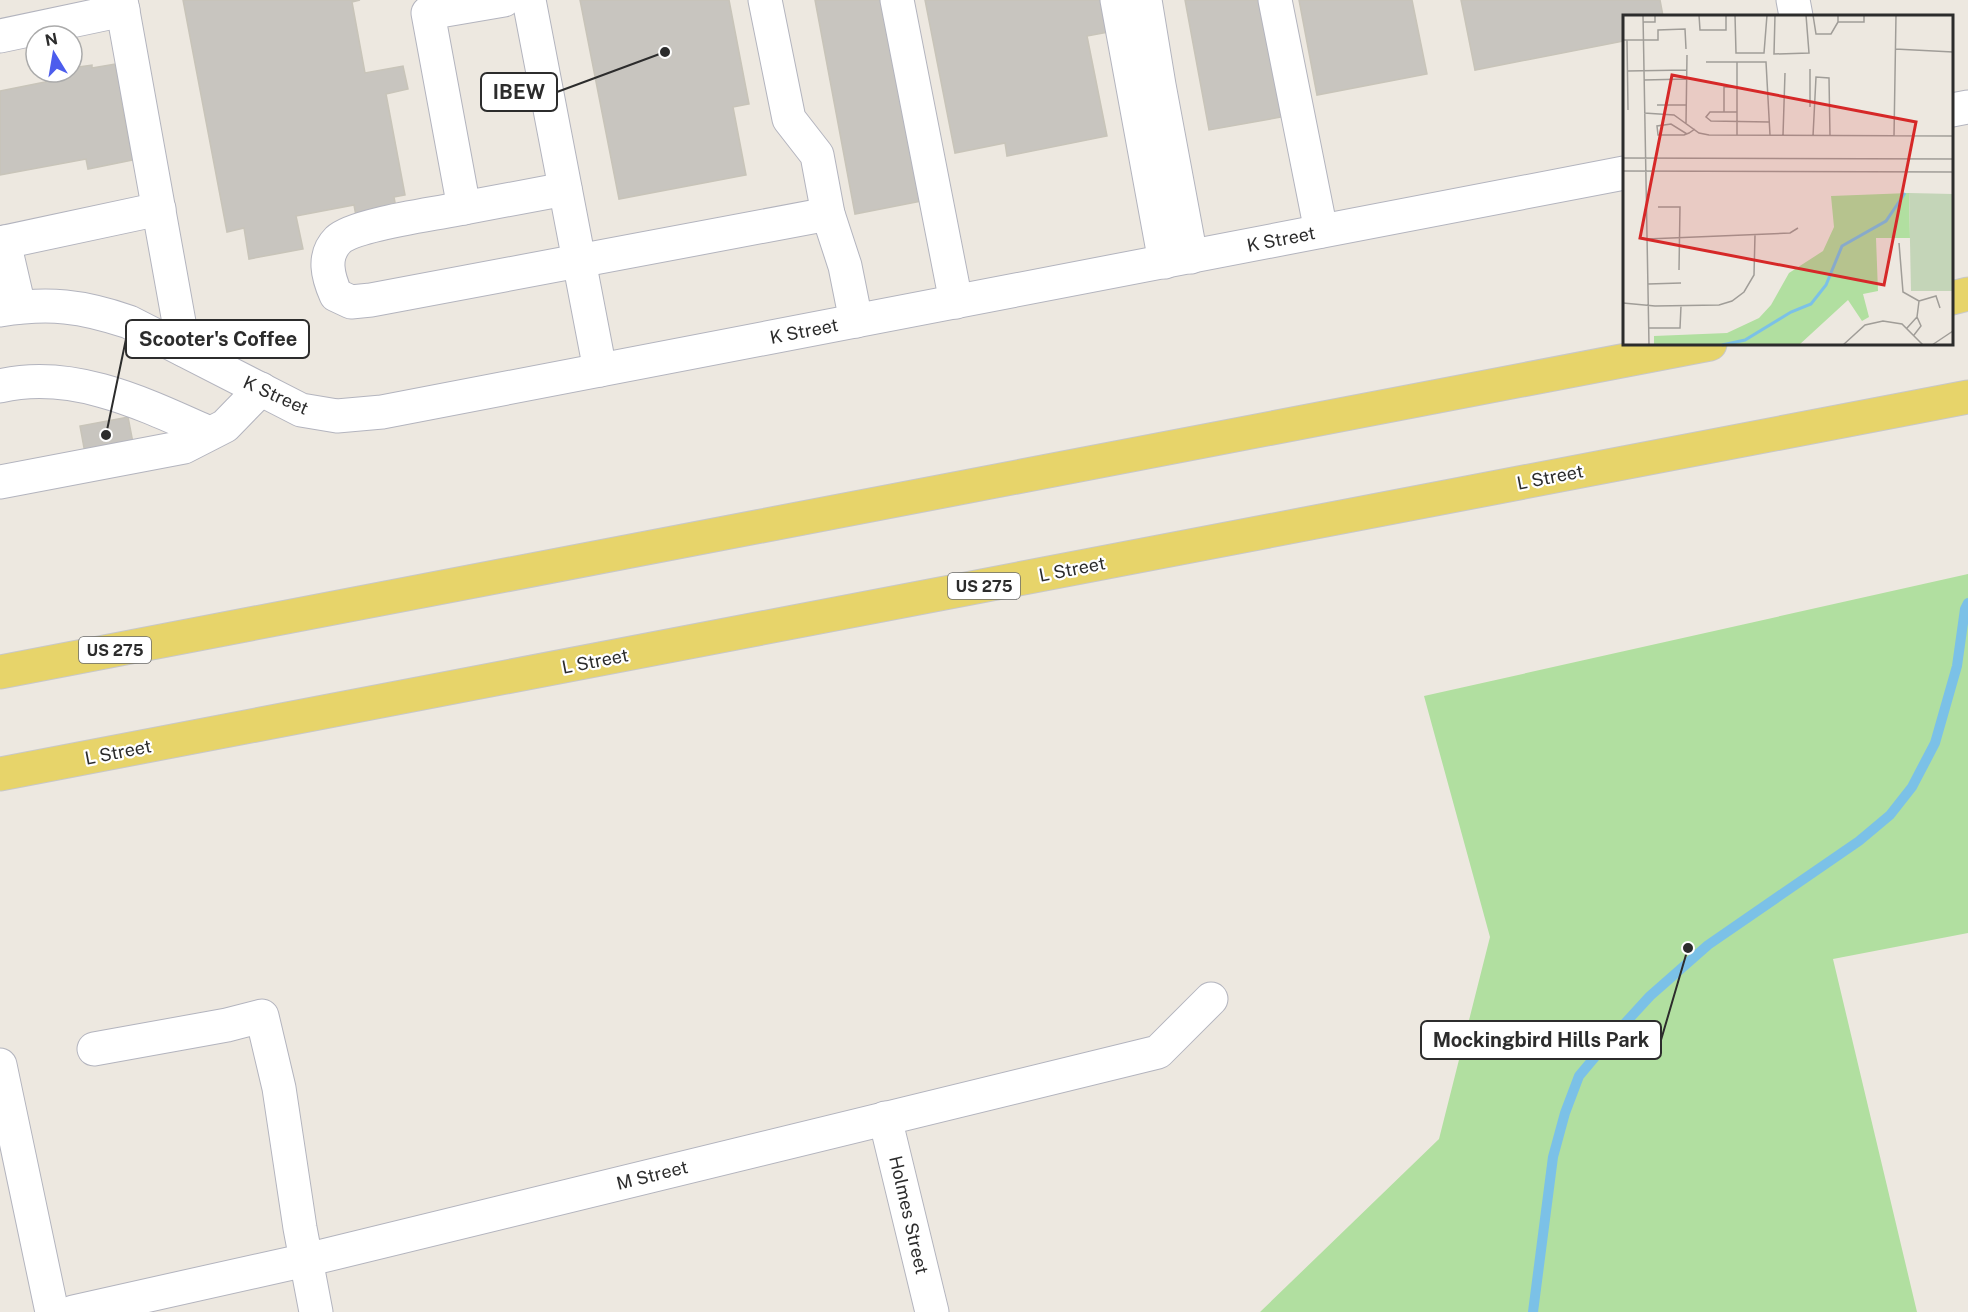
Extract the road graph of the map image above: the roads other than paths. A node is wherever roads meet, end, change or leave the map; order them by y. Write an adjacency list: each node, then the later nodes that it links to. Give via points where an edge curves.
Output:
1 (504, 0): 16 (street, via 428,14)
2 (529, 0): 15 (street)
3 (765, 0): 18 (street, via 789,119 817,155)
4 (897, 0): 25 (street)
5 (1117, 0): 21 (street)
6 (1145, 0): 21 (street, via 1159,86)
7 (1275, 0): 19 (street)
8 (1793, 0): 10 (street)
9 (122, 5): 11 (street); 17 (street)
10 (1796, 15)
11 (0, 36)
12 (1968, 107): 13 (street)
13 (1953, 110)
14 (1623, 173): 19 (street, K Street)
15 (565, 189): 16 (street); 22 (street)
16 (464, 208): 22 (street, via 352,232 339,240 330,251 328,265 328,278 336,295 351,302 371,300)
17 (159, 209): 20 (street); 29 (street)
18 (828, 214): 22 (street); 27 (street, via 845,266)
19 (1322, 231): 21 (street, K Street)
20 (2, 243): 26 (street)
21 (1178, 259): 25 (street, K Street)
22 (578, 260): 30 (street)
23 (1968, 294): 24 (main road)
24 (1953, 298)
25 (956, 302): 27 (street, K Street)
26 (9, 309): 29 (street, K Street, via 75,307 102,313)
27 (856, 321): 30 (street, K Street)
28 (1705, 345): 36 (main road, US 275)
29 (184, 350): 32 (street, K Street)
30 (600, 370): 32 (street, K Street, via 382,412 337,416 301,410)
31 (0, 386): 34 (street, via 65,382 133,399)
32 (261, 389): 34 (street, via 225,426)
33 (1968, 397): 37 (main road, L Street / US 275)
34 (209, 433): 35 (street, via 184,447)
35 (0, 482)
36 (0, 672)
37 (0, 774)
38 (1211, 999): 41 (street, M Street, via 1158,1052)
39 (94, 1048): 42 (street, via 262,1016 279,1088)
40 (0, 1065): 43 (street)
41 (885, 1118): 42 (street, M Street); 46 (street, Holmes Street)
42 (306, 1260): 44 (street, M Street); 45 (street)
43 (52, 1312)
44 (73, 1312)
45 (316, 1312)
46 (932, 1312)

